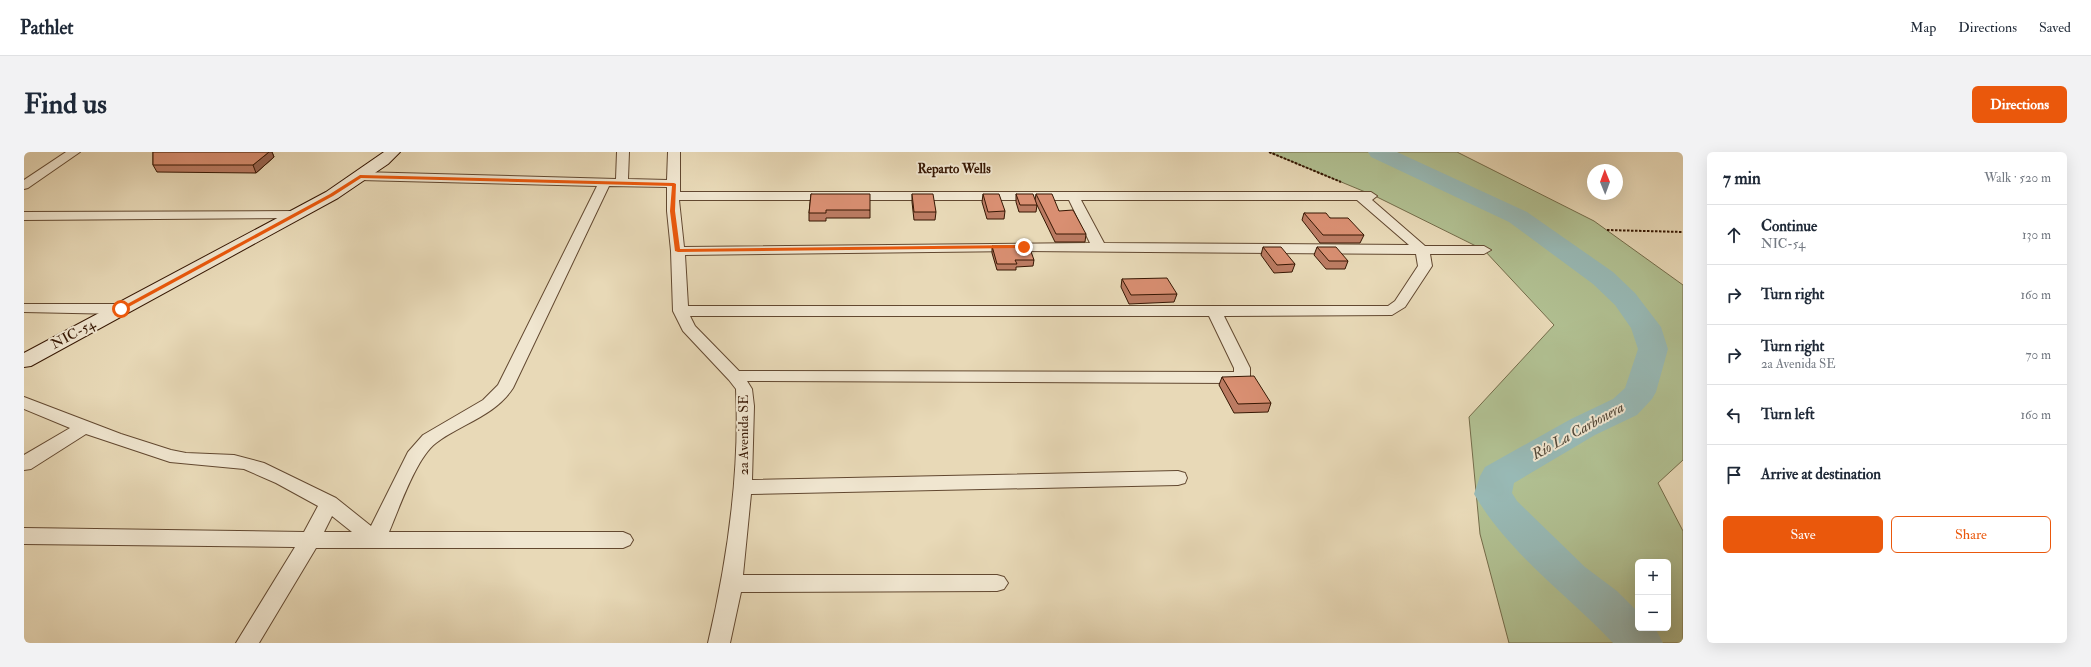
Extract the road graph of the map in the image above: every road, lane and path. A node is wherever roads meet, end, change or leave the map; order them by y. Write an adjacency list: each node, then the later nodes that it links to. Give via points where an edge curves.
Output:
1 (74, 152): 9 (street)
2 (392, 152): 6 (main road, NIC-54 / NIC-54)
3 (623, 152): 8 (street)
4 (674, 152): 10 (street, 2a Avenida SE)
5 (1269, 152): 12 (path, via 1357,189)
6 (360, 176): 7 (street); 14 (main road, NIC-54 / NIC-54, via 332,195)
7 (604, 182): 8 (street); 36 (street, via 505,388 490,404 429,439 414,456)
8 (622, 183): 10 (street)
9 (24, 185)
10 (674, 190): 11 (street); 21 (street, 2a Avenida SE, via 673,211)
11 (1073, 196): 12 (street); 18 (street)
12 (1360, 196): 13 (street); 19 (street)
13 (1375, 196)
14 (294, 215): 15 (street); 23 (main road, NIC-54 / NIC-54)
15 (24, 216)
16 (1607, 230): 17 (path)
17 (1683, 232)
18 (1100, 247): 19 (street); 21 (street)
19 (1422, 250): 20 (street); 25 (street, via 1425,266 1400,304 1392,310)
20 (1484, 250)
21 (678, 251): 24 (street, 2a Avenida SE)
22 (24, 308): 23 (street)
23 (121, 309): 26 (main road, NIC-54 / NIC-54)
24 (682, 311): 25 (street); 27 (street, 2a Avenida SE, via 688,328)
25 (1214, 311): 27 (street, via 1242,368 1242,376)
26 (24, 361)
27 (735, 376): 32 (street, 2a Avenida SE, via 744,389)
28 (24, 403): 29 (street)
29 (84, 426): 30 (street); 33 (street, via 171,456 192,460 234,460 253,464)
30 (24, 464)
31 (1178, 478): 32 (street)
32 (742, 487): 38 (street, 2a Avenida SE)
33 (329, 503): 35 (street); 36 (street)
34 (24, 536): 35 (street)
35 (310, 540): 36 (street); 40 (street)
36 (375, 540): 37 (street)
37 (623, 540)
38 (732, 584): 39 (street); 41 (street, 2a Avenida SE)
39 (997, 584)
40 (247, 643)
41 (719, 643)

